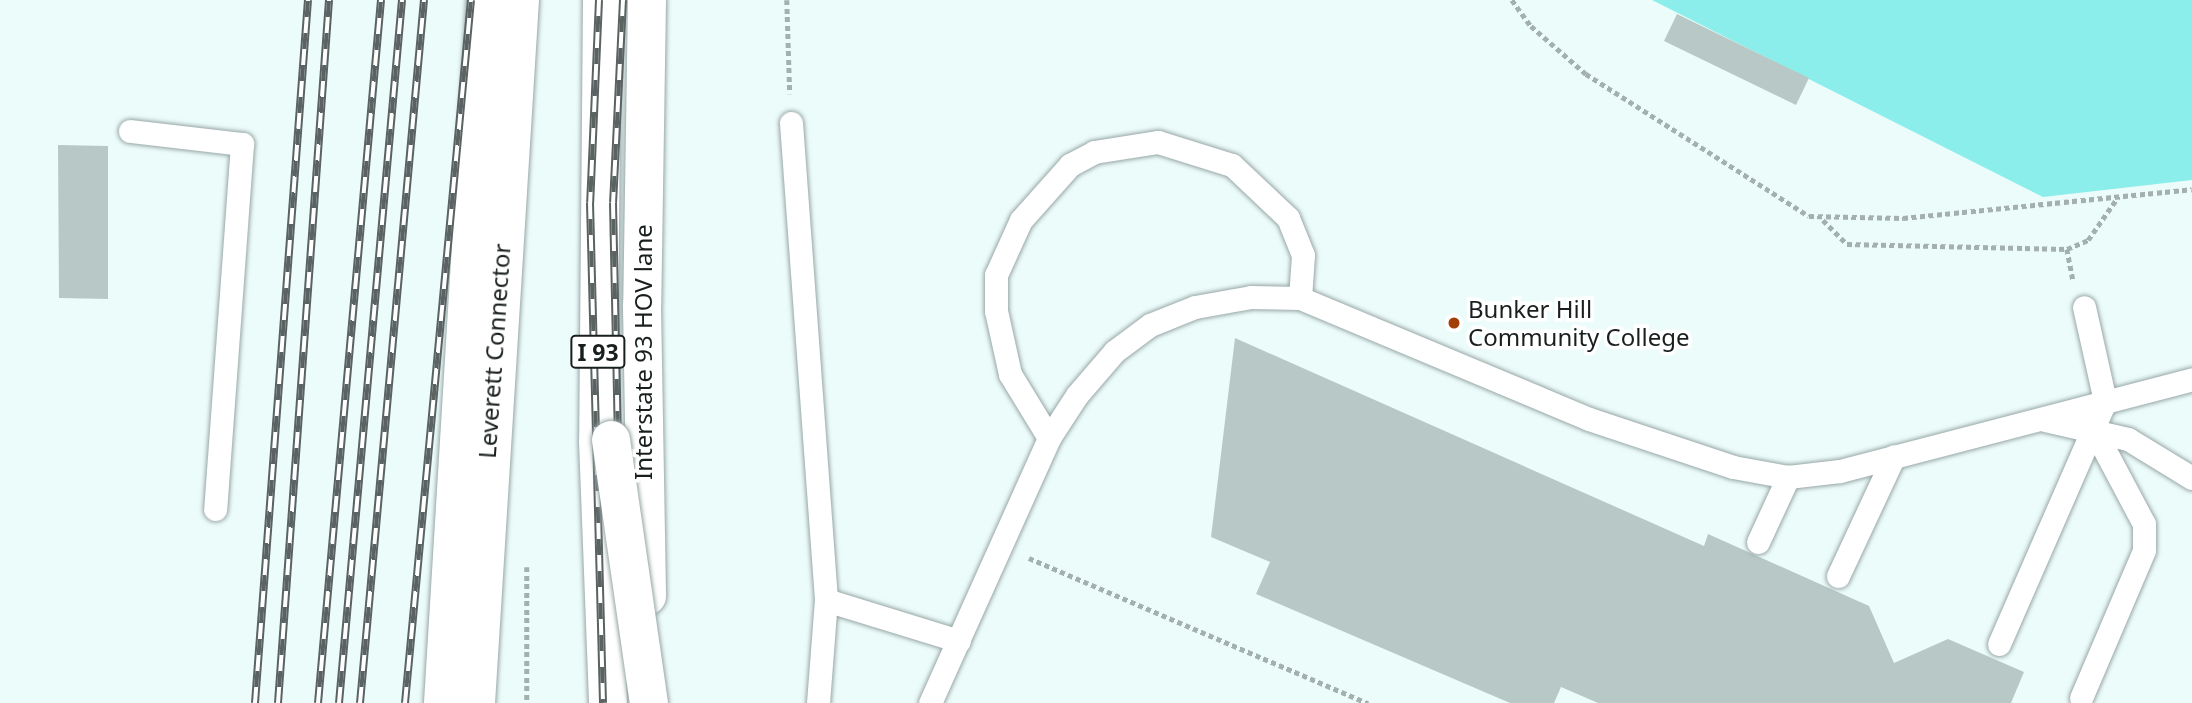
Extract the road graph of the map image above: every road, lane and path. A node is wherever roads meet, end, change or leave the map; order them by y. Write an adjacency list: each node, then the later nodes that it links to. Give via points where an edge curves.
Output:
1 (486, 0): 32 (highway, Leverett Connector)
2 (520, 0): 33 (highway, Leverett Connector)
3 (602, 0): 34 (highway, I 93, via 598,441)
4 (615, 0): 20 (highway, I 93)
5 (647, 0): 36 (highway, Interstate 93 HOV lane / I 93, bridge, via 642,319)
6 (787, 0): 8 (path)
7 (1512, 0): 12 (path, via 1531,26 1586,74)
8 (791, 123): 28 (lane)
9 (130, 131): 24 (lane, via 242,144)
10 (2192, 189): 11 (path)
11 (2118, 197): 12 (path); 12 (path, via 2088,240 2067,249 1847,244)
12 (1823, 220)
13 (1300, 298): 19 (lane, via 1206,305 1150,326 1115,351); 19 (lane, via 1303,256 1288,218 1232,166 1158,142 1094,152 1070,165 1021,220 996,275 996,311 1010,374); 22 (lane, via 1589,419 1733,467)
14 (2084, 307): 16 (lane)
15 (2192, 379): 16 (lane)
16 (2105, 401): 17 (lane); 18 (lane)
17 (2032, 420): 18 (lane); 21 (lane)
18 (2093, 428): 23 (lane, via 2146,446); 30 (lane); 31 (lane, via 2144,524 2144,550)
19 (1049, 438): 26 (lane)
20 (611, 440): 35 (highway, I 93, bridge); 36 (highway, bridge)
21 (1894, 456): 22 (lane); 27 (lane)
22 (1788, 477): 25 (lane)
23 (2192, 478)
24 (215, 509)
25 (1758, 541)
26 (1002, 547): 29 (lane); 39 (path)
27 (1838, 576)
28 (826, 600): 29 (lane); 37 (lane)
29 (959, 641): 38 (lane)
30 (1998, 645)
31 (2081, 698)
32 (443, 703)
33 (477, 703)
34 (608, 703)
35 (621, 703)
36 (651, 703)
37 (818, 703)
38 (930, 703)
39 (1368, 703)

